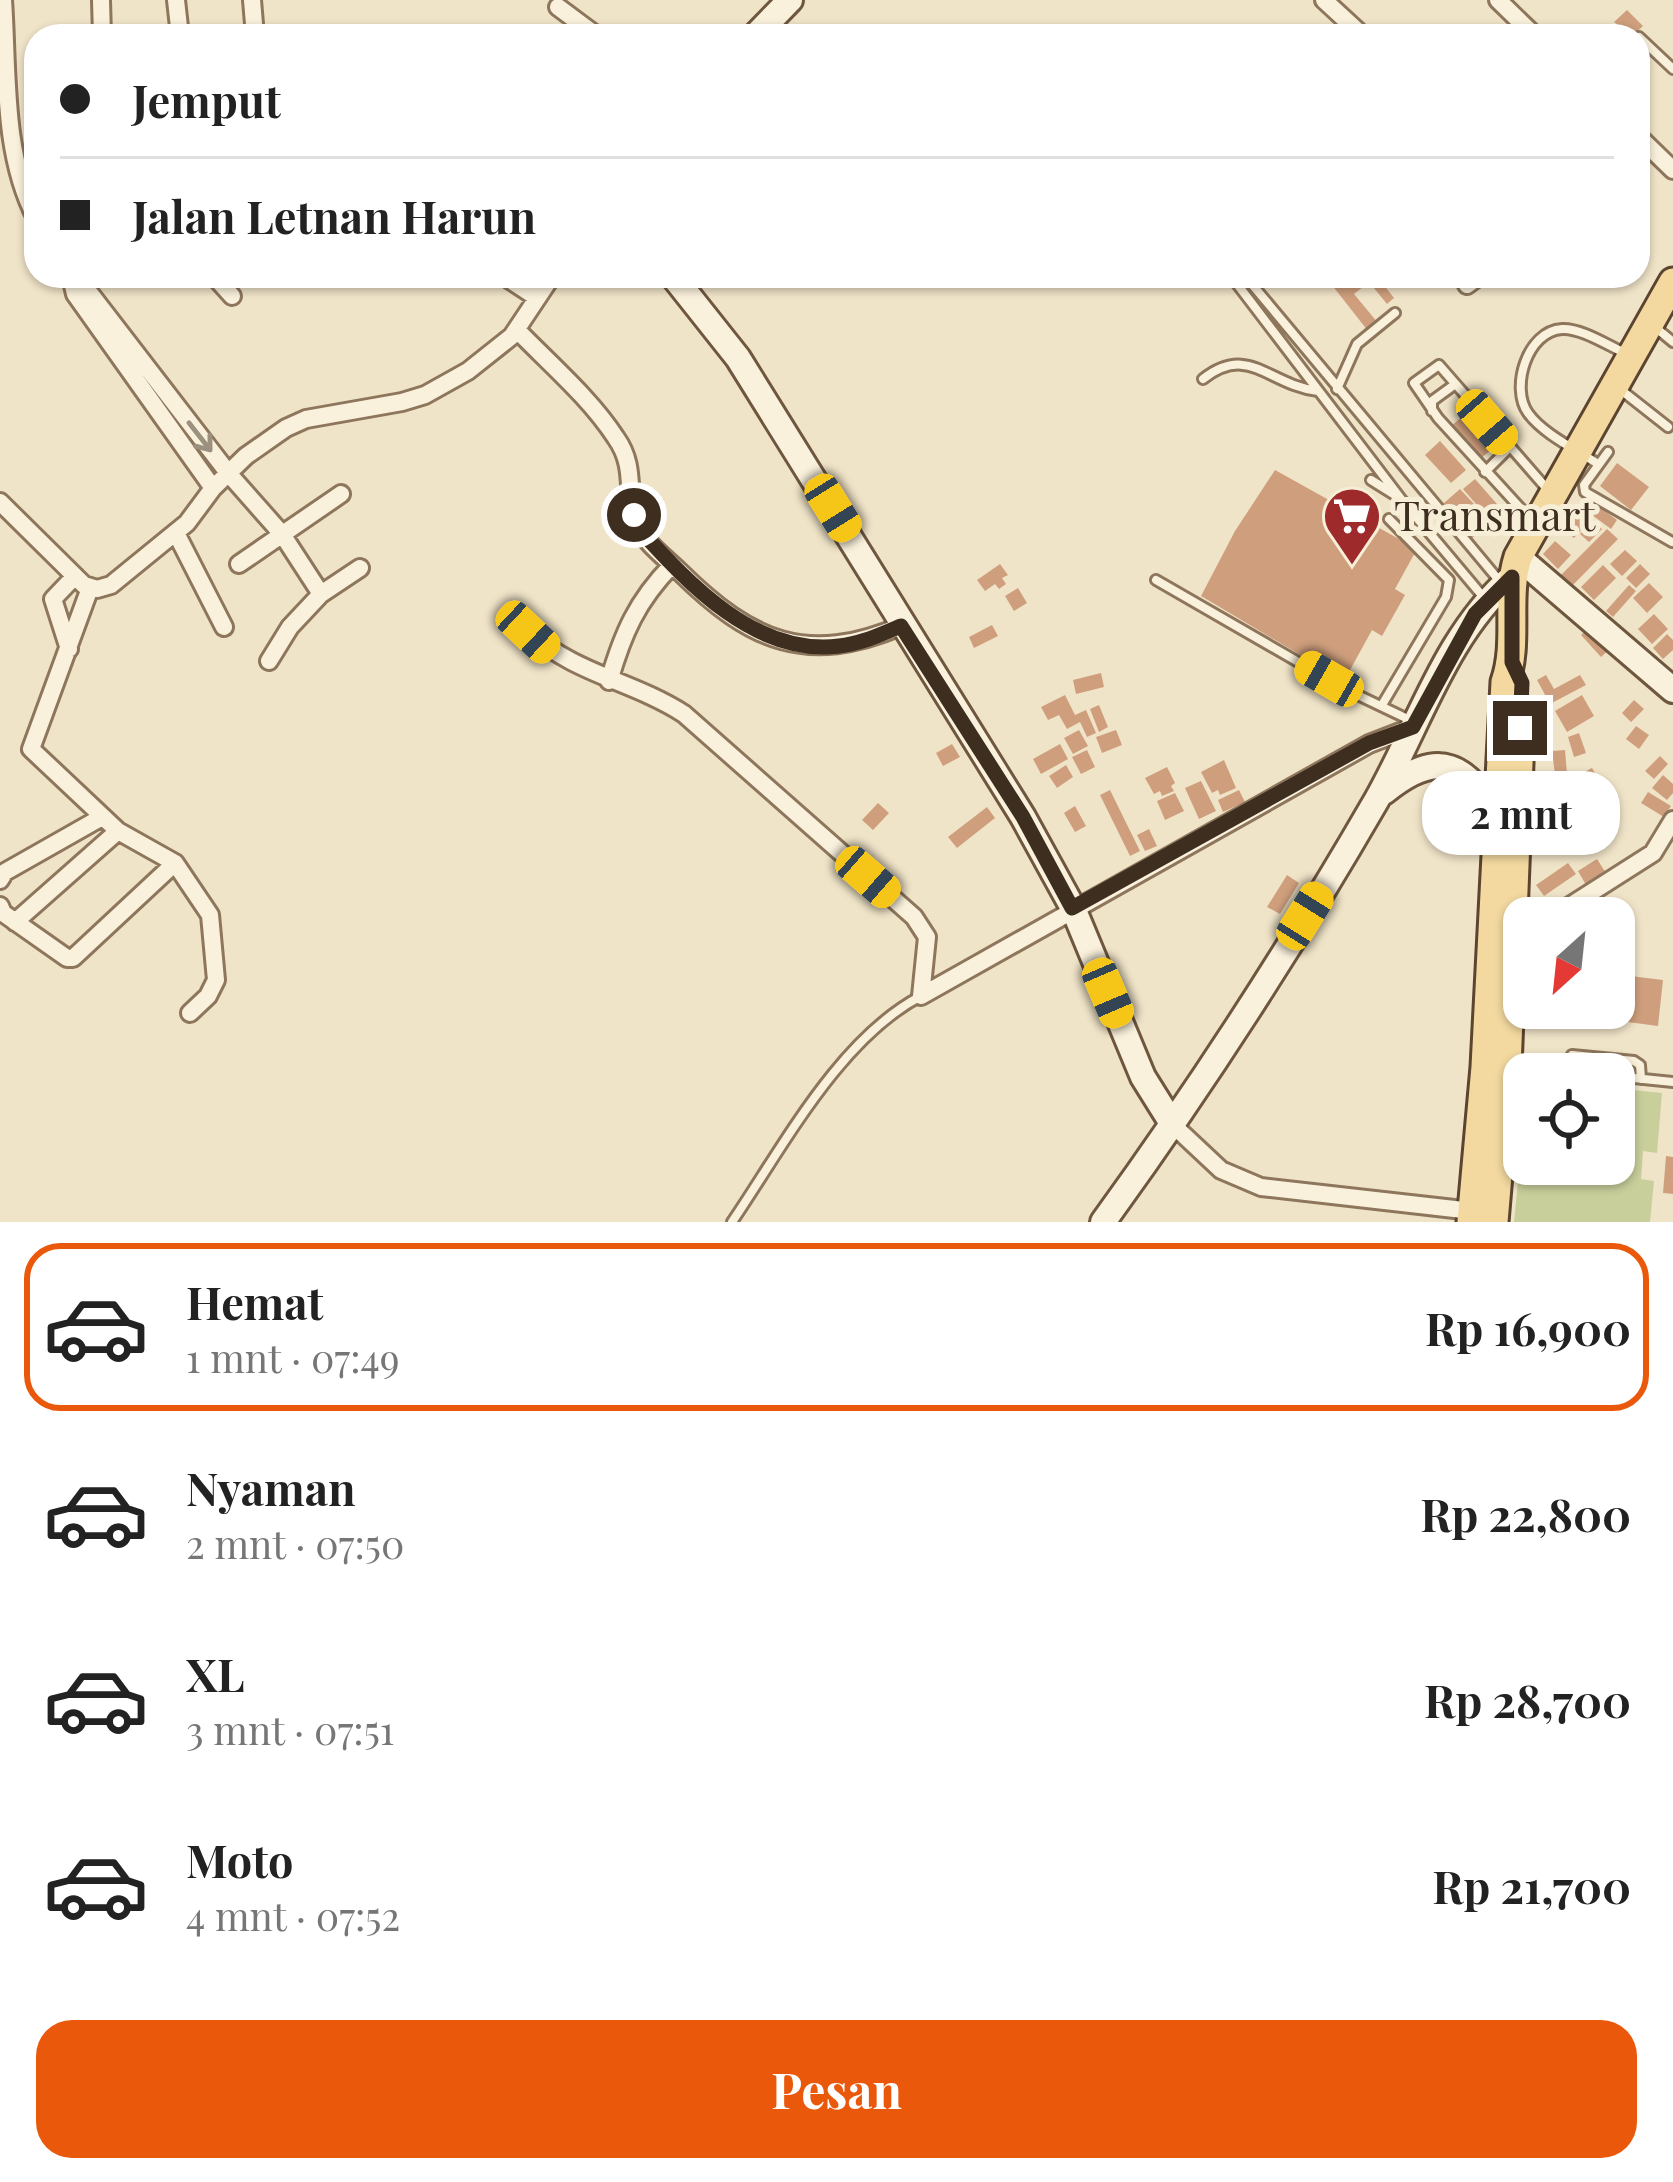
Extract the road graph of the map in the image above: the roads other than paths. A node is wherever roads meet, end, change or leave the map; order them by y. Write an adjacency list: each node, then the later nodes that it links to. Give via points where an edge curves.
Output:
1 (2, 0): 14 (street)
2 (790, 0): 7 (street)
3 (1324, 0): 8 (street)
4 (1498, 0): 9 (street)
5 (558, 8): 6 (street)
6 (580, 24)
7 (767, 24)
8 (1348, 24)
9 (1523, 24)
10 (1650, 47): 11 (lane)
11 (1673, 69)
12 (1650, 148): 13 (street)
13 (1673, 170)
14 (24, 189)
15 (1673, 282): 26 (main road)
16 (86, 288): 35 (street)
17 (225, 288): 23 (street)
18 (523, 288): 24 (street)
19 (543, 288): 24 (street)
20 (683, 288): 61 (street, via 738,358)
21 (1240, 288): 34 (lane)
22 (1255, 288): 33 (lane)
23 (232, 296)
24 (536, 297): 27 (street)
25 (1395, 314): 33 (lane, via 1357,344)
26 (1650, 323): 28 (lane); 29 (main road)
27 (517, 330): 42 (street, via 425,395 306,418); 55 (street, via 619,442 630,464 636,523)
28 (1673, 343)
29 (1631, 356): 31 (main road); 40 (lane, via 1568,328 1532,351 1521,400 1531,418)
30 (1203, 380): 34 (lane, via 1244,363)
31 (1615, 385): 37 (lane); 40 (main road)
32 (1456, 386): 36 (lane, via 1432,401); 36 (lane, via 1436,364 1414,383); 38 (lane)
33 (1337, 389): 34 (lane); 58 (lane)
34 (1319, 392): 47 (lane)
35 (163, 404): 42 (street, one-way to 42); 44 (street)
36 (1432, 411): 41 (lane)
37 (1668, 427)
38 (1509, 447): 41 (lane); 46 (lane)
39 (1608, 452): 40 (lane)
40 (1588, 457): 46 (main road); 53 (lane, via 1585,492)
41 (1485, 472): 50 (lane)
42 (229, 474): 44 (street); 52 (street)
43 (1371, 480): 47 (lane)
44 (212, 488): 51 (street)
45 (341, 494): 52 (street)
46 (1553, 496): 50 (main road)
47 (1401, 499): 58 (lane)
48 (0, 502): 59 (street)
49 (1389, 519): 69 (lane, via 1449,580)
50 (1536, 526): 58 (main road)
51 (176, 533): 59 (street, via 112,585); 62 (street)
52 (282, 535): 54 (street); 60 (street)
53 (1672, 542)
54 (239, 564)
55 (672, 565): 61 (street, via 725,611 789,644 841,646); 67 (street, via 635,607)
56 (360, 568): 60 (street)
57 (1156, 580): 69 (lane)
58 (1505, 580): 66 (main road); 68 (street); 70 (street)
59 (82, 582): 64 (street); 64 (street, via 53,599)
60 (321, 594): 65 (street)
61 (901, 626): 81 (street)
62 (224, 627)
63 (528, 632): 67 (street)
64 (70, 650): 72 (street, via 32,749)
65 (269, 661)
66 (1512, 662): 73 (main road, via 1504,682); 78 (main road, via 1522,683)
67 (609, 681): 83 (street, via 684,714 914,917 927,937)
68 (1673, 690)
69 (1382, 705): 70 (lane)
70 (1414, 724): 71 (street); 81 (street)
71 (1377, 798): 73 (street, via 1403,777 1457,769 1477,782); 92 (street)
72 (102, 817): 75 (street); 77 (street)
73 (1498, 820): 87 (main road)
74 (1673, 820): 79 (street, via 1653,853)
75 (118, 831): 76 (street); 82 (street)
76 (175, 863): 82 (street, via 73,958); 84 (street, via 213,922 216,980)
77 (0, 880)
78 (1519, 897)
79 (1584, 897)
80 (0, 906): 82 (street)
81 (1072, 908): 83 (street); 92 (street, via 1144,1077)
82 (16, 922)
83 (921, 996): 94 (lane, via 850,1054)
84 (190, 1013)
85 (1503, 1027): 87 (main road)
86 (1635, 1061): 90 (lane)
87 (1496, 1068): 88 (lane); 93 (main road)
88 (1503, 1068)
89 (1635, 1078): 90 (lane)
90 (1641, 1079): 91 (lane)
91 (1673, 1082)
92 (1173, 1125): 93 (street, via 1221,1170 1261,1187); 95 (street)
93 (1479, 1218)
94 (731, 1222)
95 (1103, 1222)

